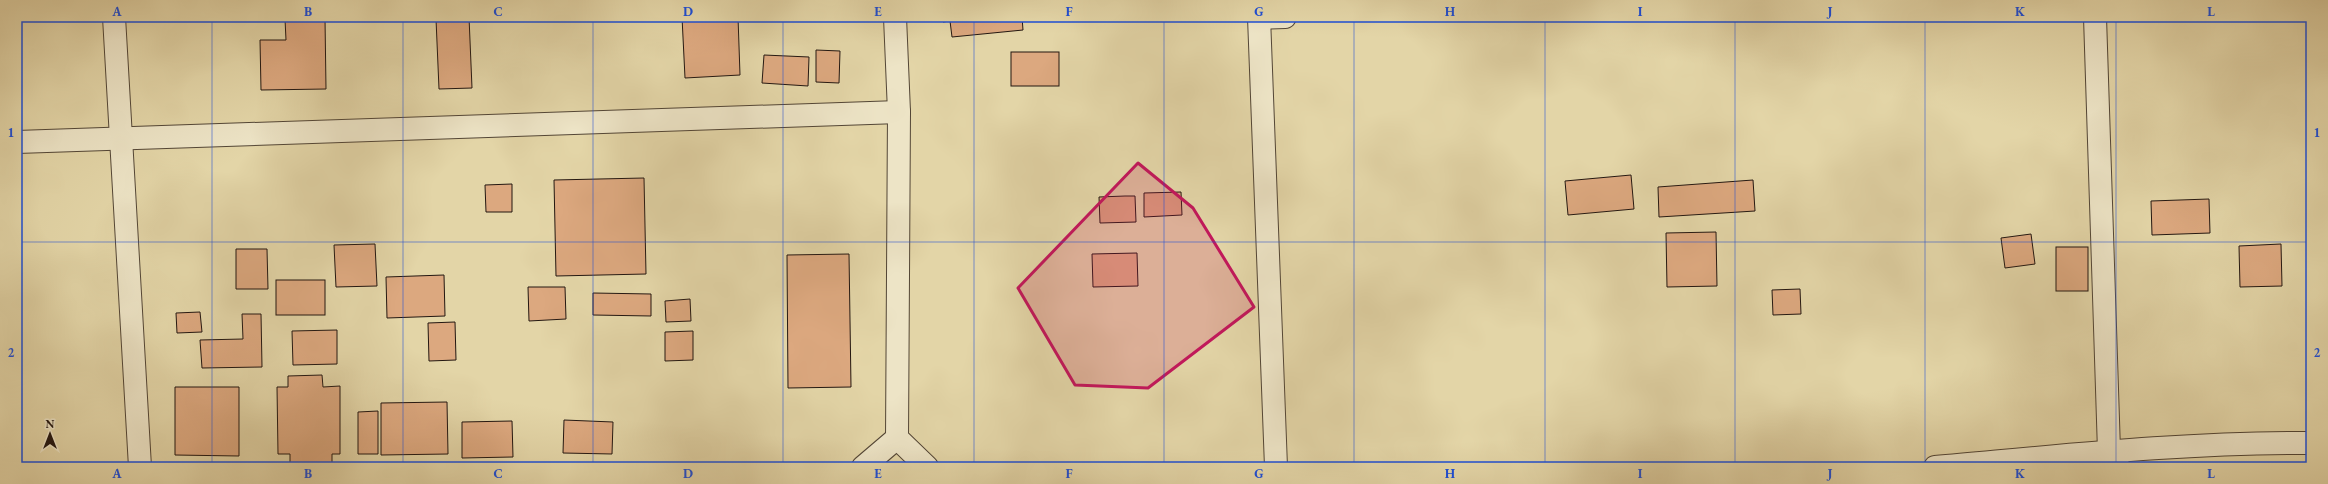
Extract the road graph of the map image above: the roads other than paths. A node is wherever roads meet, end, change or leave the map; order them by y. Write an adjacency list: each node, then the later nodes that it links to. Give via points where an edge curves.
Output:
1 (114, 17): 7 (street)
2 (894, 17): 6 (street)
3 (1285, 17): 5 (street)
4 (2095, 17): 11 (street)
5 (1259, 18): 15 (street)
6 (899, 112): 7 (street); 9 (street)
7 (122, 139): 8 (street); 12 (street)
8 (17, 142)
9 (897, 438): 13 (street); 14 (street)
10 (2311, 443): 11 (street, via 2265,443)
11 (2114, 459): 16 (street)
12 (140, 467)
13 (863, 467)
14 (927, 467)
15 (1276, 467)
16 (1935, 467)

